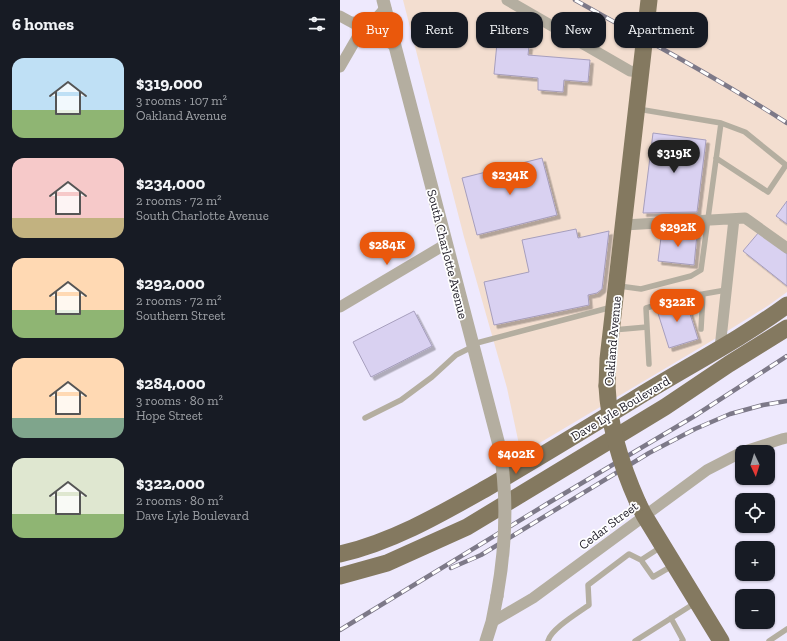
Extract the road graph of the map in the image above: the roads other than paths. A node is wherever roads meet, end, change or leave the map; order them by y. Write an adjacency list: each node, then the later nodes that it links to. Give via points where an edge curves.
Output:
1 (507, 0): 9 (street, via 630,71)
2 (650, 0): 9 (main road, Oakland Avenue)
3 (385, 4): 5 (street, via 384,9 371,22)
4 (340, 16): 5 (street)
5 (351, 22)
6 (352, 47): 8 (street)
7 (396, 48): 16 (street, South Charlotte Avenue)
8 (340, 68)
9 (642, 72): 10 (main road, Oakland Avenue)
10 (638, 109): 11 (lane); 15 (main road, Oakland Avenue)
11 (721, 123): 12 (lane); 12 (lane, via 745,132 786,165 768,192)
12 (716, 158): 14 (lane)
13 (734, 219): 14 (street); 17 (street, via 745,218); 19 (street)
14 (707, 220): 15 (street); 18 (lane, via 701,270 691,276 641,289)
15 (624, 225): 18 (main road, Oakland Avenue)
16 (446, 244): 23 (street); 28 (street, South Charlotte Avenue)
17 (787, 248)
18 (616, 286): 22 (main road, Oakland Avenue)
19 (726, 290): 20 (lane); 29 (street)
20 (703, 294): 24 (lane, via 646,308); 26 (lane)
21 (787, 305): 29 (main road, Dave Lyle Boulevard)
22 (614, 306): 27 (main road, Oakland Avenue); 28 (lane)
23 (340, 307)
24 (646, 327): 27 (lane); 30 (lane)
25 (787, 328): 40 (main road, Dave Lyle Boulevard, via 665,407 466,527 387,563)
26 (701, 329)
27 (611, 331): 35 (main road, Oakland Avenue, bridge, via 607,386 610,420 626,476)
28 (472, 346): 31 (lane, via 456,355 401,400); 43 (street, South Charlotte Avenue, bridge, via 504,471 502,567)
29 (720, 348): 37 (main road, Dave Lyle Boulevard, via 453,507 390,539)
30 (649, 364)
31 (365, 418)
32 (787, 438): 33 (street, Cedar Street)
33 (764, 445)
34 (735, 456): 35 (street, Cedar Street)
35 (641, 509): 36 (main road, Oakland Avenue); 43 (street, Cedar Street, via 533,598)
36 (663, 546): 38 (lane); 39 (main road, Oakland Avenue)
37 (340, 554)
38 (641, 560): 39 (lane, via 653,577); 46 (lane, via 629,554 588,585 589,605 555,630)
39 (674, 565): 41 (main road, Oakland Avenue)
40 (340, 576)
41 (697, 602): 42 (lane); 49 (main road, Oakland Avenue)
42 (672, 618): 47 (lane); 48 (lane, via 684,640)
43 (492, 622): 45 (street, South Charlotte Avenue)
44 (787, 629): 50 (lane)
45 (486, 641)
46 (548, 641)
47 (635, 641)
48 (682, 641)
49 (721, 641)
50 (769, 641)

